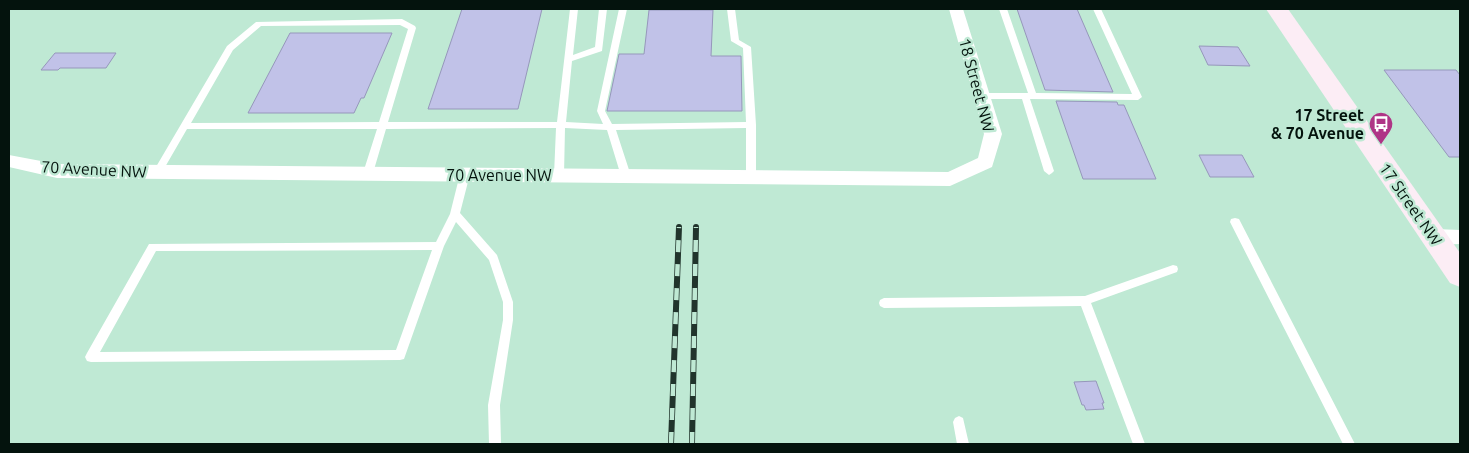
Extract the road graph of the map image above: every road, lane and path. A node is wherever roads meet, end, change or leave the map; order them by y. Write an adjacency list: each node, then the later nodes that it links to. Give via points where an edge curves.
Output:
1 (574, 9): 9 (lane)
2 (603, 9): 9 (lane, via 599,48)
3 (624, 9): 16 (lane, via 601,111)
4 (731, 9): 13 (lane, via 734,41 747,47)
5 (956, 9): 10 (street, 18 Street NW)
6 (1004, 9): 11 (lane)
7 (1097, 9): 11 (lane, via 1138,96)
8 (1277, 9): 28 (main road, 17 Street NW)
9 (568, 60): 12 (lane)
10 (981, 96): 11 (lane); 18 (street, 18 Street NW, via 993,134)
11 (1029, 96): 19 (lane)
12 (561, 125): 15 (lane); 16 (lane); 23 (lane)
13 (751, 125): 16 (lane); 25 (lane)
14 (185, 126): 15 (lane); 15 (lane, via 230,48 259,24 402,22 412,28); 20 (lane)
15 (382, 126): 21 (lane)
16 (610, 127): 24 (lane)
17 (9, 161): 20 (street, 70 Avenue NW, via 57,170)
18 (986, 162): 25 (street, 70 Avenue NW, via 950,179)
19 (1049, 170)
20 (158, 172): 21 (street, 70 Avenue NW)
21 (368, 174): 22 (street, 70 Avenue NW)
22 (465, 174): 23 (street, 70 Avenue NW); 26 (lane)
23 (559, 175): 24 (street, 70 Avenue NW)
24 (626, 176): 25 (street, 70 Avenue NW)
25 (751, 177)
26 (455, 214): 30 (lane); 36 (lane, via 493,258 508,302 494,404)
27 (1235, 222): 39 (lane)
28 (1434, 237): 29 (street); 32 (main road, 17 Street NW)
29 (1460, 237)
30 (438, 246): 30 (lane, via 400,355 91,357 153,247)
31 (1173, 268): 33 (lane)
32 (1460, 275)
33 (1085, 301): 34 (lane); 38 (lane)
34 (884, 303)
35 (959, 422): 37 (lane)
36 (496, 444)
37 (964, 444)
38 (1139, 444)
39 (1349, 444)

